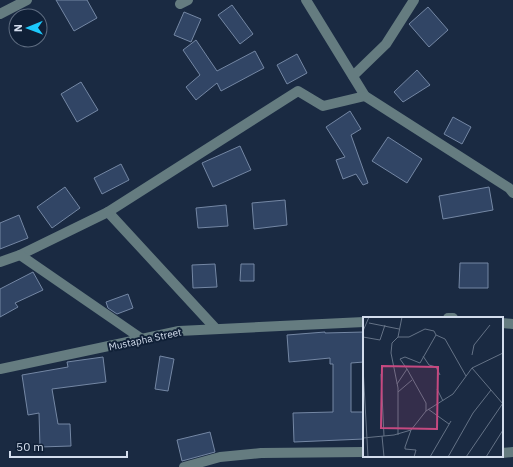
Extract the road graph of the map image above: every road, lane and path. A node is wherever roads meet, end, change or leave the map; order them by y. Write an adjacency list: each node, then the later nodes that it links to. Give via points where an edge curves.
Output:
1 (27, 0): 4 (street)
2 (306, 0): 5 (street)
3 (414, 0): 5 (street, via 386,44)
4 (0, 14)
5 (353, 76): 6 (street)
6 (365, 96): 7 (street); 8 (street, via 323,106 298,91)
7 (513, 193)
8 (108, 212): 9 (street); 14 (street)
9 (20, 255): 10 (street); 15 (street)
10 (0, 262)
11 (363, 322): 14 (street, Mustapha Street)
12 (503, 323): 13 (street)
13 (513, 324)
14 (216, 329): 15 (street, Mustapha Street, via 179,331)
15 (142, 339): 16 (street, Mustapha Street)
16 (0, 369)
17 (363, 452): 20 (street, via 261,453 220,457)
18 (513, 452): 19 (street)
19 (503, 453)
20 (184, 467)

